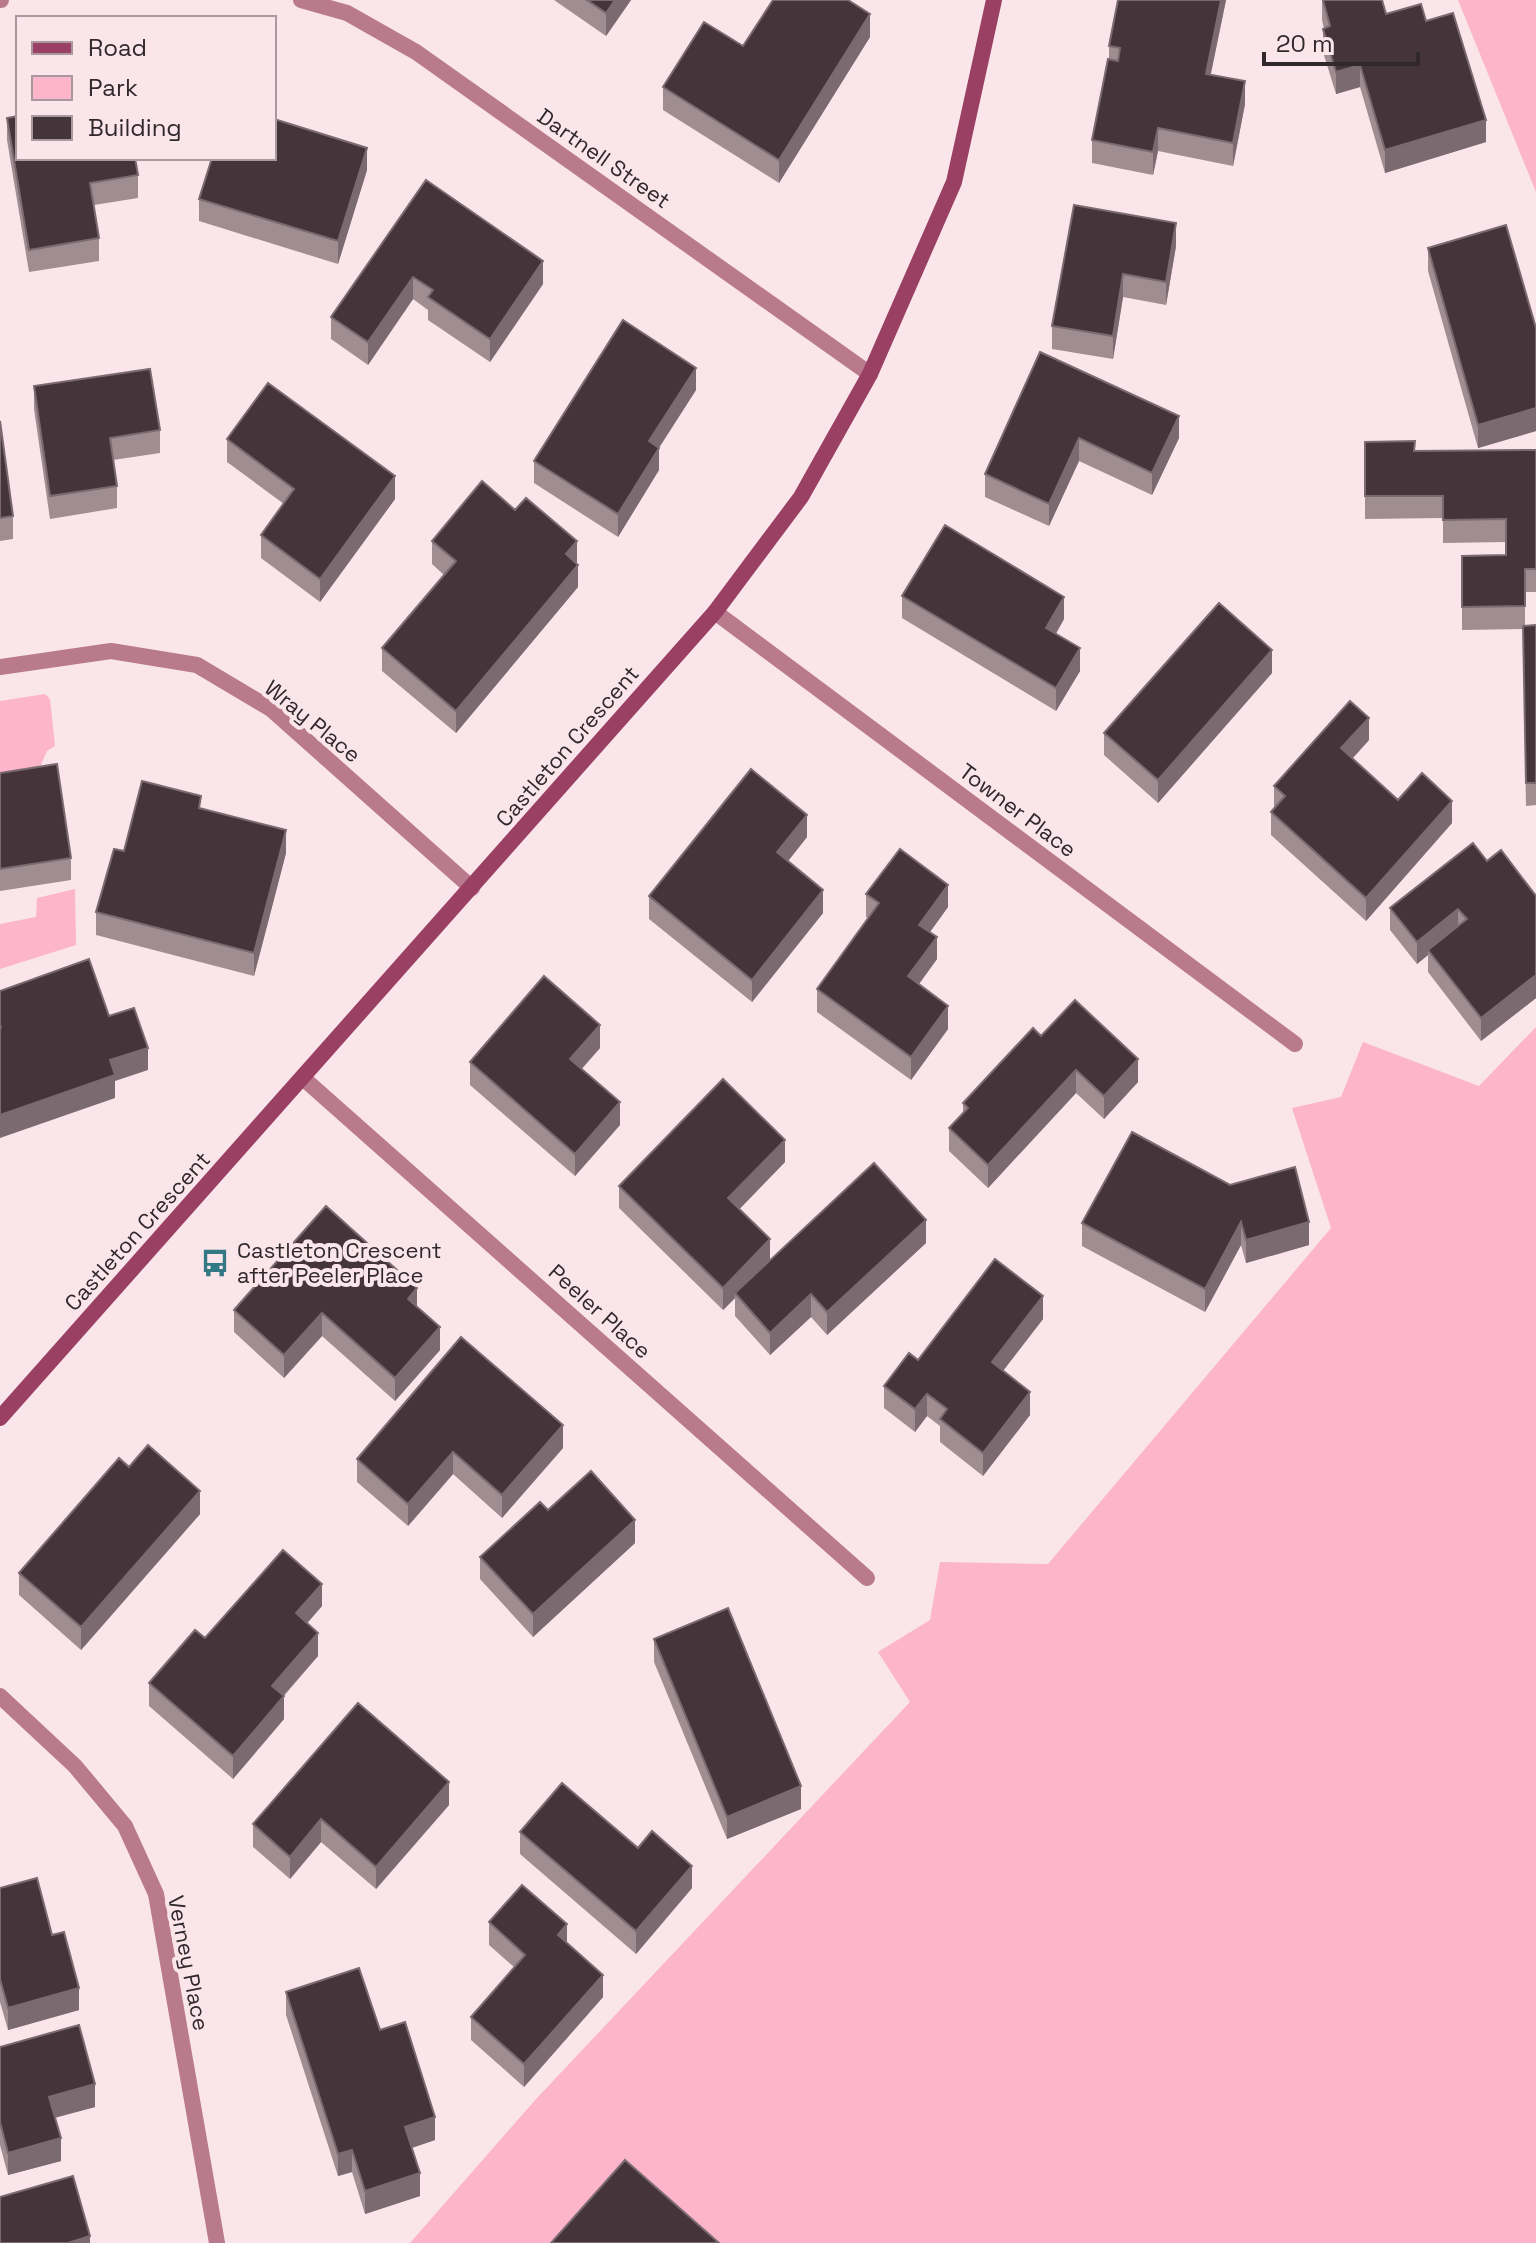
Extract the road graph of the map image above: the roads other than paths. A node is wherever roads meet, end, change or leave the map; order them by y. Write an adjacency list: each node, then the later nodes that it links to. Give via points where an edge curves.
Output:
1 (301, 0): 3 (street, Dartnell Street, via 347,13 416,52)
2 (994, 0): 3 (street, Castleton Crescent, via 954,182)
3 (870, 374): 4 (street, Castleton Crescent, via 801,497)
4 (715, 612): 6 (street, Castleton Crescent); 7 (street, Towner Place)
5 (0, 667): 6 (street, Wray Place, via 111,651 197,665 271,709)
6 (472, 888): 8 (street, Castleton Crescent)
7 (1295, 1044)
8 (303, 1078): 9 (street, Castleton Crescent); 10 (street, Peeler Place)
9 (0, 1418)
10 (867, 1578)
11 (0, 1696): 12 (street, Verney Place, via 75,1766 125,1826 156,1894)
12 (217, 2243)

